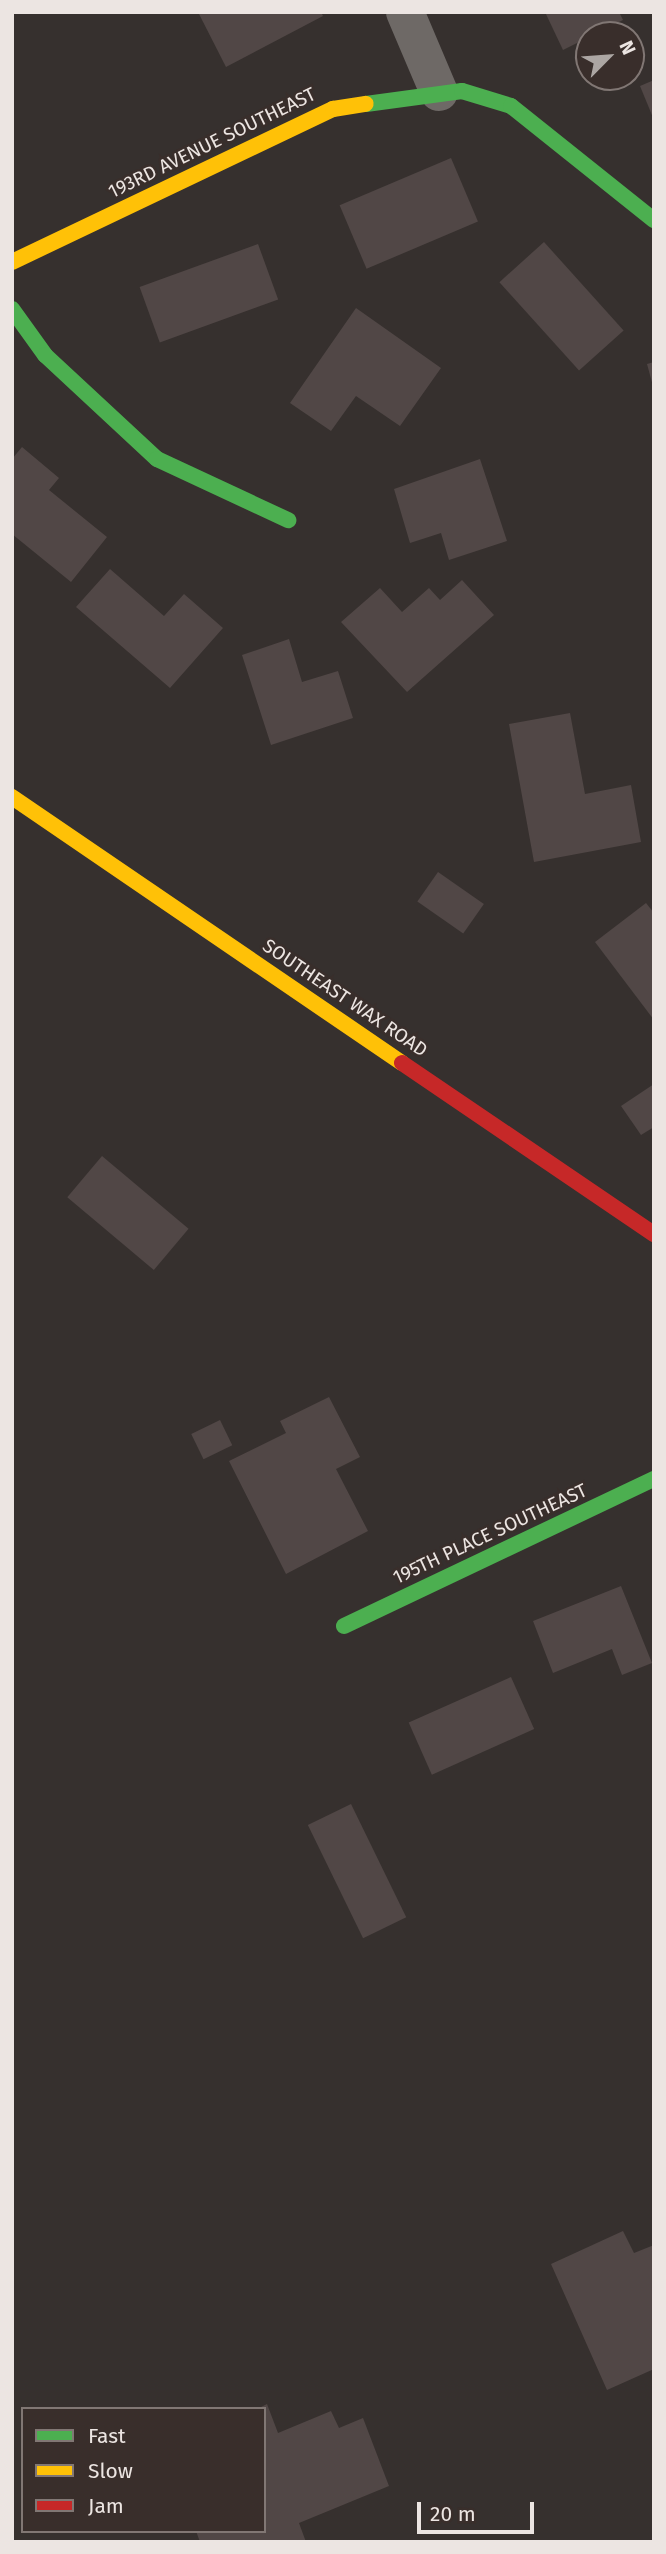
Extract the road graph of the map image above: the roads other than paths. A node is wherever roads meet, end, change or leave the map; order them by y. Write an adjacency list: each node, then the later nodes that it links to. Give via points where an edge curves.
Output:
1 (405, 12): 2 (street)
2 (439, 92): 3 (street, 193RD AVENUE SOUTHEAST, via 462,91 511,106); 4 (street, 193RD AVENUE SOUTHEAST, via 333,109)
3 (654, 220)
4 (12, 262)
5 (12, 309): 6 (street, via 46,355 157,459)
6 (288, 520)
7 (12, 797): 8 (street, SOUTHEAST WAX ROAD)
8 (654, 1234)
9 (654, 1479): 10 (street, 195TH PLACE SOUTHEAST)
10 (344, 1626)

